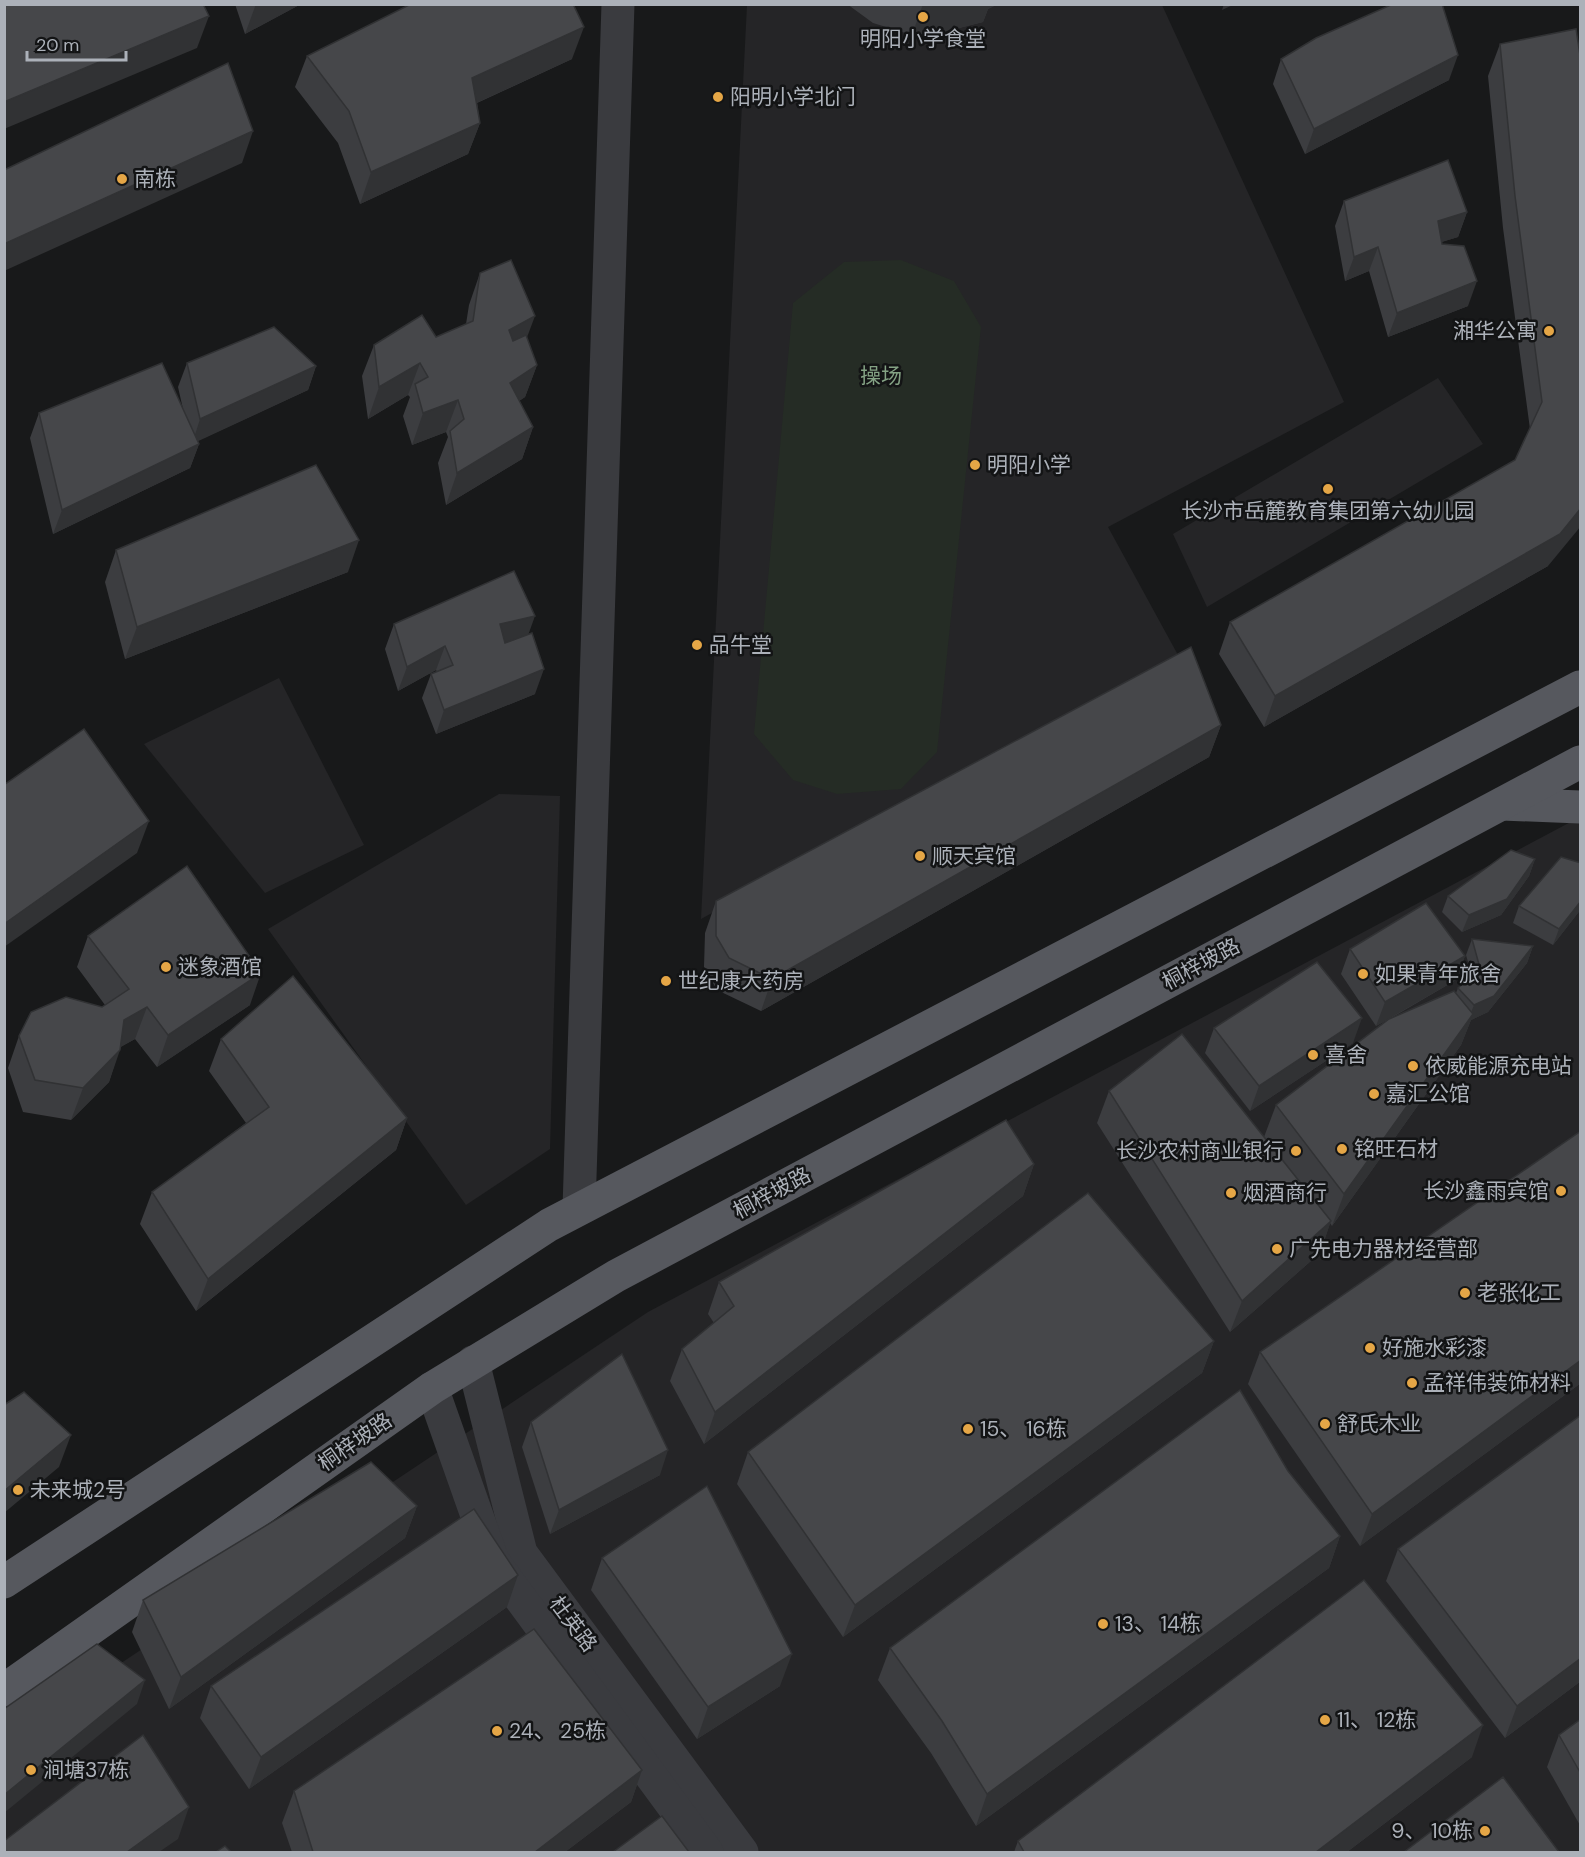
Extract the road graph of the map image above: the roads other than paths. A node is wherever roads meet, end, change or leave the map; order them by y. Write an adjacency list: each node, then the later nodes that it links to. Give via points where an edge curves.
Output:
1 (618, 4): 6 (street)
2 (1581, 687): 6 (main road)
3 (1581, 762): 4 (main road, 桐梓坡路)
4 (1500, 804): 5 (main road); 7 (main road, 桐梓坡路, via 616,1276)
5 (1581, 807)
6 (579, 1208): 9 (main road)
7 (473, 1362): 8 (main road, 桐梓坡路); 12 (street, 杜英路, via 521,1553)
8 (432, 1388): 10 (main road, 桐梓坡路); 11 (street, 杜英路, via 493,1561)
9 (4, 1582)
10 (4, 1690)
11 (707, 1852)
12 (742, 1852)

